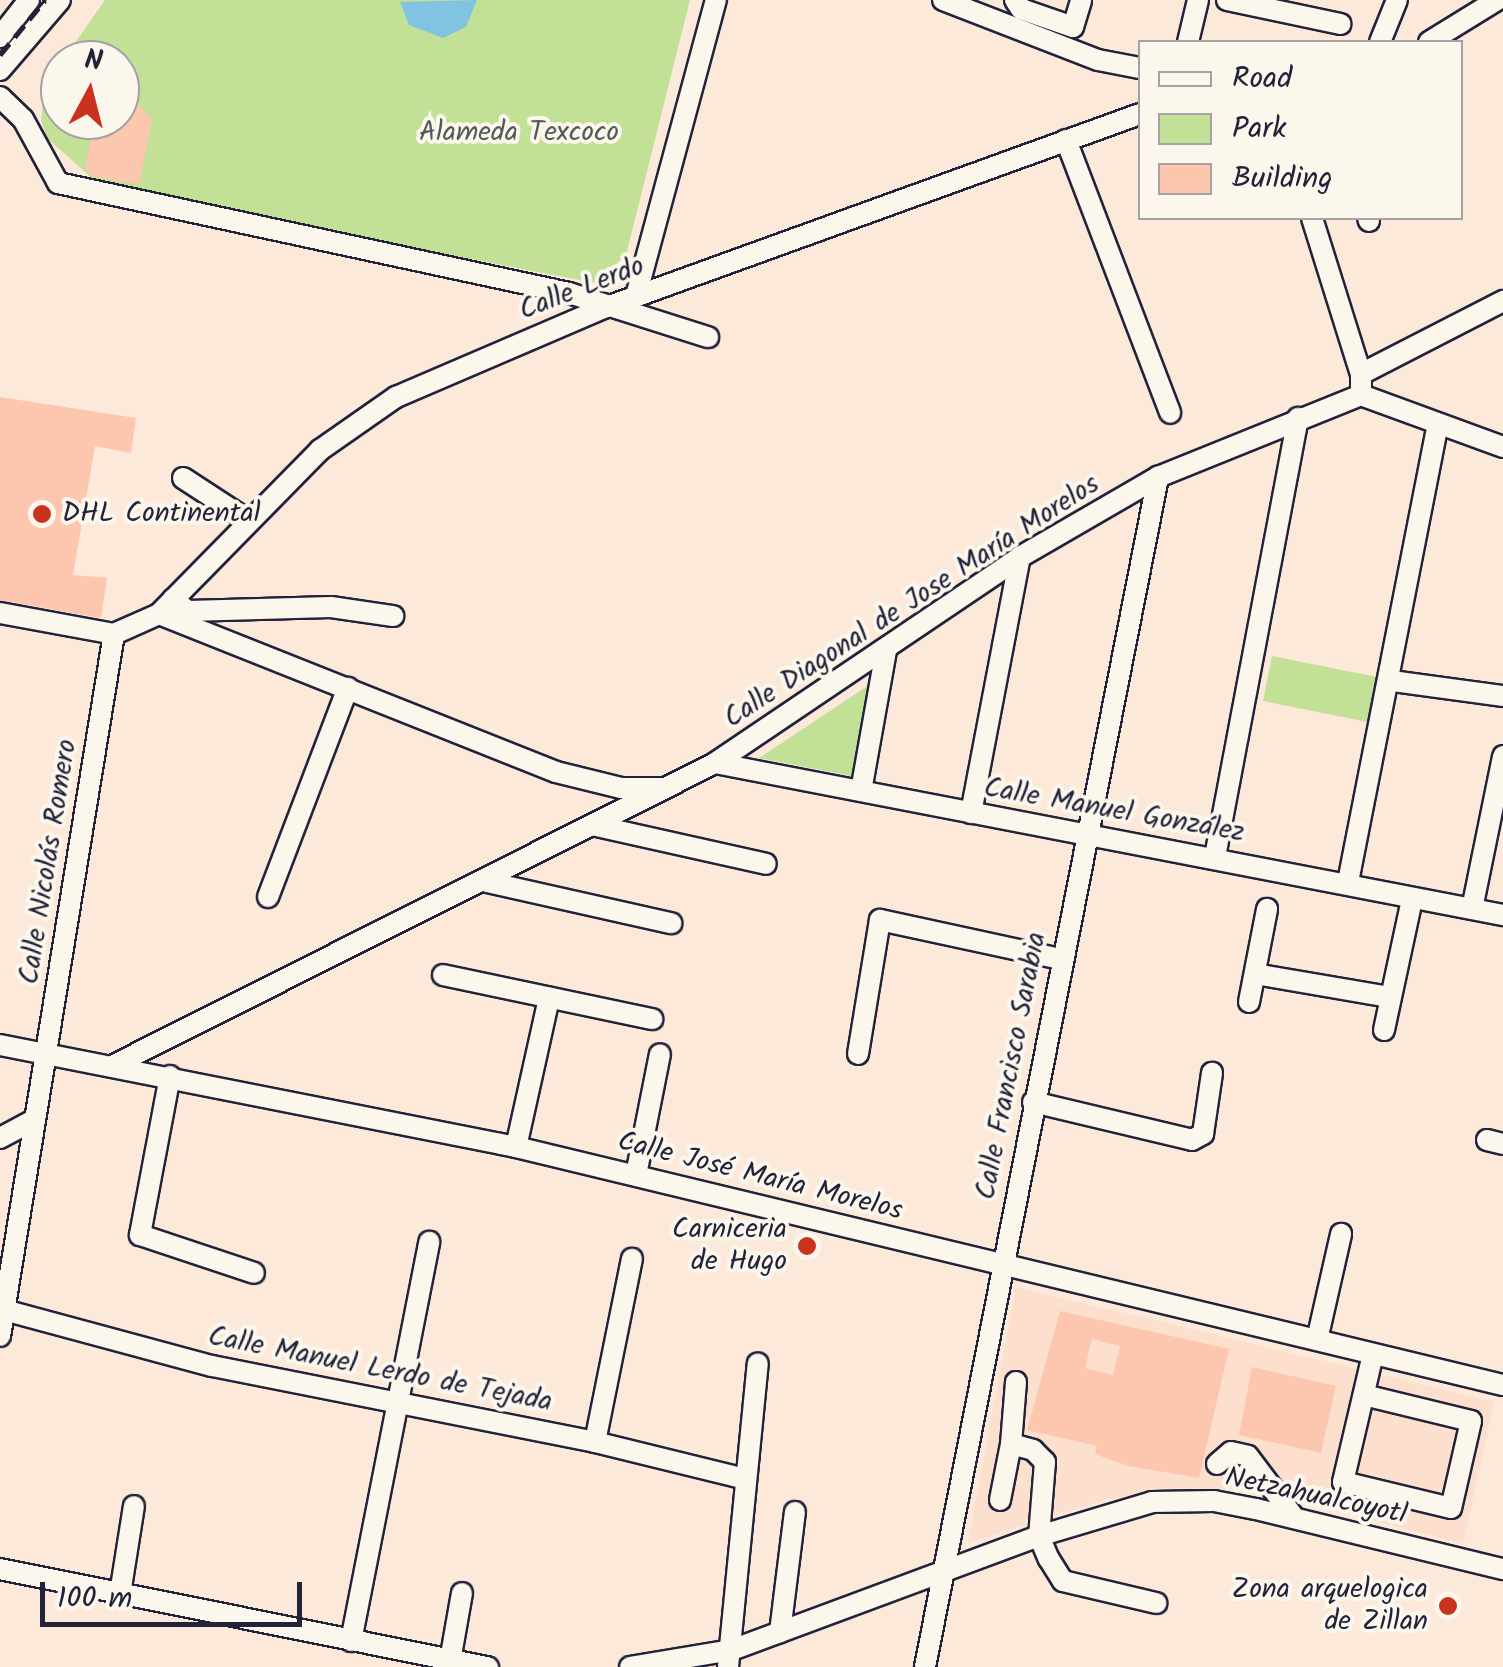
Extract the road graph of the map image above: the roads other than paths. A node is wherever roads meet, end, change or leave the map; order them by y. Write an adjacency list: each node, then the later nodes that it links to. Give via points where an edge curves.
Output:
1 (29, 0): 13 (street)
2 (60, 0): 18 (street)
3 (716, 0): 23 (street)
4 (944, 0): 12 (street)
5 (1015, 0): 12 (street)
6 (1081, 0): 12 (street, via 1073,27)
7 (1198, 0): 14 (street)
8 (1227, 0): 11 (street)
9 (1397, 0): 15 (street)
10 (1497, 0): 16 (street)
11 (1341, 24)
12 (1038, 26): 17 (street)
13 (3, 28)
14 (1188, 40)
15 (1381, 40)
16 (1431, 40)
17 (1138, 67)
18 (0, 70)
19 (0, 97): 25 (street, via 23,119 58,183 569,293)
20 (1138, 115): 21 (street, Calle Lerdo)
21 (1066, 140): 23 (street, Calle Lerdo); 28 (street)
22 (1313, 220): 27 (street)
23 (636, 296): 25 (street, Calle Lerdo)
24 (1503, 300): 27 (street, Calle Diagonal de Jose María Morelos)
25 (604, 308): 26 (street); 34 (street, Calle Lerdo, via 352,422)
26 (708, 337)
27 (1361, 384): 29 (street, Calle Diagonal de Jose María Morelos); 30 (street)
28 (1170, 413)
29 (1298, 418): 32 (street, Calle Diagonal de Jose María Morelos); 51 (street)
30 (1438, 425): 31 (street); 41 (street)
31 (1503, 448)
32 (1158, 477): 35 (street, Calle Diagonal de Jose María Morelos); 50 (street, Calle Francisco Sarabia)
33 (183, 478): 34 (street)
34 (249, 521): 36 (street, Calle Lerdo)
35 (1020, 557): 40 (street, Calle Diagonal de Jose María Morelos); 48 (street)
36 (166, 607): 38 (street, via 331,607); 39 (street, Calle Lerdo); 42 (street)
37 (0, 613): 39 (street)
38 (393, 616)
39 (114, 634): 70 (street, Calle Nicolás Romero)
40 (886, 650): 45 (street, Calle Diagonal de Jose María Morelos); 47 (street)
41 (1392, 681): 43 (street); 54 (street)
42 (348, 688): 46 (street, via 556,772 621,788); 55 (street)
43 (1503, 696)
44 (1503, 756): 58 (street)
45 (714, 763): 46 (street, Calle Diagonal de Jose María Morelos); 47 (street, Calle Manuel González)
46 (664, 788): 49 (street, Calle Diagonal de Jose María Morelos)
47 (861, 791): 48 (street, Calle Manuel González)
48 (972, 813): 50 (street, Calle Manuel González)
49 (592, 825): 52 (street); 53 (street, Calle Diagonal de Jose María Morelos)
50 (1084, 836): 51 (street, Calle Manuel González); 61 (street, Calle Francisco Sarabia)
51 (1215, 857): 54 (street, Calle Manuel González)
52 (766, 864)
53 (488, 882): 60 (street); 73 (street, Calle Diagonal de Jose María Morelos)
54 (1348, 882): 56 (street, Calle Manuel González)
55 (268, 897)
56 (1412, 900): 58 (street, Calle Manuel González); 65 (street)
57 (1267, 909): 62 (street)
58 (1472, 909): 59 (street, Calle Manuel González)
59 (1503, 915)
60 (672, 923)
61 (1060, 959): 72 (street, via 880,920); 76 (street, Calle Francisco Sarabia)
62 (1256, 974): 65 (street); 66 (street)
63 (443, 976): 64 (street)
64 (549, 998): 67 (street); 79 (street)
65 (1390, 998): 68 (street)
66 (1248, 1002)
67 (652, 1019)
68 (1384, 1030)
69 (0, 1045): 70 (street, Calle José María Morelos)
70 (44, 1053): 73 (street, Calle José María Morelos); 77 (street, Calle Nicolás Romero)
71 (660, 1054): 80 (street)
72 (858, 1054)
73 (114, 1066): 75 (street, Calle José María Morelos)
74 (1212, 1073): 76 (street, via 1203,1134 1192,1140)
75 (170, 1076): 79 (street, Calle José María Morelos); 85 (street, via 140,1235)
76 (1033, 1102): 84 (street, Calle Francisco Sarabia)
77 (34, 1120): 78 (street); 86 (street, Calle Nicolás Romero)
78 (0, 1138)
79 (516, 1147): 80 (street, Calle José María Morelos)
80 (636, 1175): 84 (street, Calle José María Morelos)
81 (1341, 1234): 88 (street)
82 (428, 1242): 94 (street)
83 (632, 1259): 95 (street)
84 (1002, 1264): 88 (street, Calle José María Morelos); 105 (street, Calle Francisco Sarabia)
85 (254, 1273)
86 (4, 1310): 87 (street, Calle Nicolás Romero); 94 (street, Calle Manuel Lerdo de Tejada, via 212,1366)
87 (0, 1336)
88 (1317, 1340): 89 (street, Calle José María Morelos)
89 (1373, 1354): 92 (street, Calle José María Morelos); 93 (street)
90 (758, 1363): 98 (street)
91 (1016, 1382): 96 (street)
92 (1503, 1385)
93 (1364, 1396): 93 (street, via 1344,1482 1451,1508 1471,1421)
94 (395, 1402): 95 (street, Calle Manuel Lerdo de Tejada); 111 (street)
95 (595, 1442): 98 (street, Calle Manuel Lerdo de Tejada)
96 (1011, 1444): 99 (street); 103 (street, via 1045,1462)
97 (1216, 1464): 102 (street, via 1231,1452 1248,1456)
98 (746, 1479): 112 (street)
99 (1000, 1500)
100 (134, 1506): 108 (street)
101 (794, 1512): 110 (street)
102 (1293, 1516): 103 (street, Netzahualcoyotl, via 1214,1501 1152,1502); 106 (street, Netzahualcoyotl)
103 (1038, 1536): 105 (street, Netzahualcoyotl); 109 (street, via 1064,1581)
104 (0, 1569): 108 (street)
105 (945, 1569): 110 (street, Netzahualcoyotl); 116 (street, Calle Francisco Sarabia)
106 (1503, 1569)
107 (462, 1593): 113 (street)
108 (120, 1594): 111 (street)
109 (1156, 1603)
110 (780, 1632): 112 (street, Netzahualcoyotl)
111 (350, 1641): 113 (street)
112 (730, 1659): 115 (street, Netzahualcoyotl)
113 (450, 1661): 114 (street)
114 (484, 1667)
115 (630, 1667)
116 (924, 1667)

